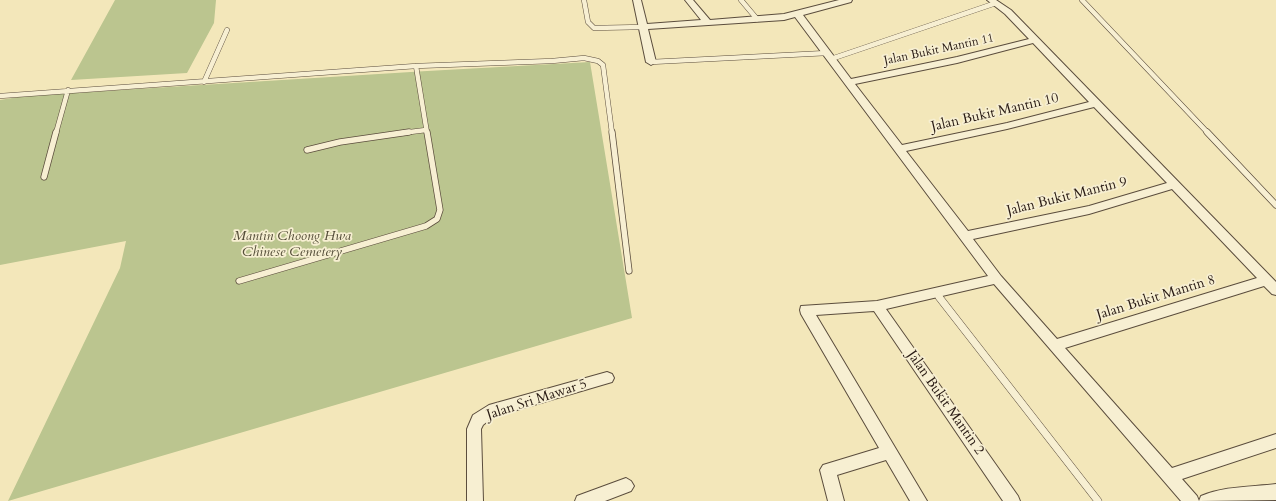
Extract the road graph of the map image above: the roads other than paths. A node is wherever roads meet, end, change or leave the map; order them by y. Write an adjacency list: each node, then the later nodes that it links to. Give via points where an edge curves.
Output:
1 (584, 0): 11 (lane, via 588,22 594,28)
2 (637, 0): 11 (street)
3 (689, 0): 10 (street)
4 (741, 0): 9 (lane)
5 (848, 0): 8 (street)
6 (1082, 0): 27 (lane)
7 (994, 2): 13 (street, via 1008,12); 14 (lane)
8 (798, 15): 9 (street); 14 (street)
9 (757, 20): 10 (street)
10 (707, 22): 11 (street)
11 (643, 27): 15 (street)
12 (227, 30): 17 (lane)
13 (1035, 40): 18 (street, Jalan Bukit Mantin 11, via 957,60); 21 (street)
14 (829, 56): 15 (lane); 18 (street)
15 (651, 62)
16 (416, 66): 17 (lane); 22 (lane); 29 (lane, via 584,58 603,64)
17 (204, 82): 19 (lane)
18 (848, 82): 23 (street)
19 (68, 90): 20 (lane); 25 (lane)
20 (0, 96)
21 (1096, 103): 23 (street, Jalan Bukit Mantin 10, via 1007,126); 26 (street)
22 (426, 130): 24 (lane, via 340,142); 31 (lane, via 440,210 437,219 426,226)
23 (899, 148): 28 (street)
24 (307, 150)
25 (44, 176)
26 (1174, 185): 28 (street, Jalan Bukit Mantin 9, via 1089,210); 32 (street)
27 (1276, 205)
28 (966, 236): 30 (street)
29 (629, 271)
30 (997, 279): 33 (street); 35 (street)
31 (239, 281)
32 (1272, 285): 35 (street, Jalan Bukit Mantin 8)
33 (936, 293): 34 (street); 48 (lane)
34 (877, 306): 38 (street, via 806,310); 47 (street, Jalan Bukit Mantin 2)
35 (1055, 345): 39 (street)
36 (607, 378): 43 (street, Jalan Sri Mawar 5, via 489,412 478,420 474,429)
37 (1276, 442): 39 (street)
38 (889, 452): 45 (street, via 828,470); 46 (street)
39 (1169, 476): 49 (street)
40 (626, 486): 44 (street)
41 (1276, 492): 42 (street)
42 (1230, 499): 50 (street)
43 (475, 501)
44 (584, 501)
45 (836, 501)
46 (919, 501)
47 (1012, 501)
48 (1098, 501)
49 (1191, 501)
50 (1207, 501)

